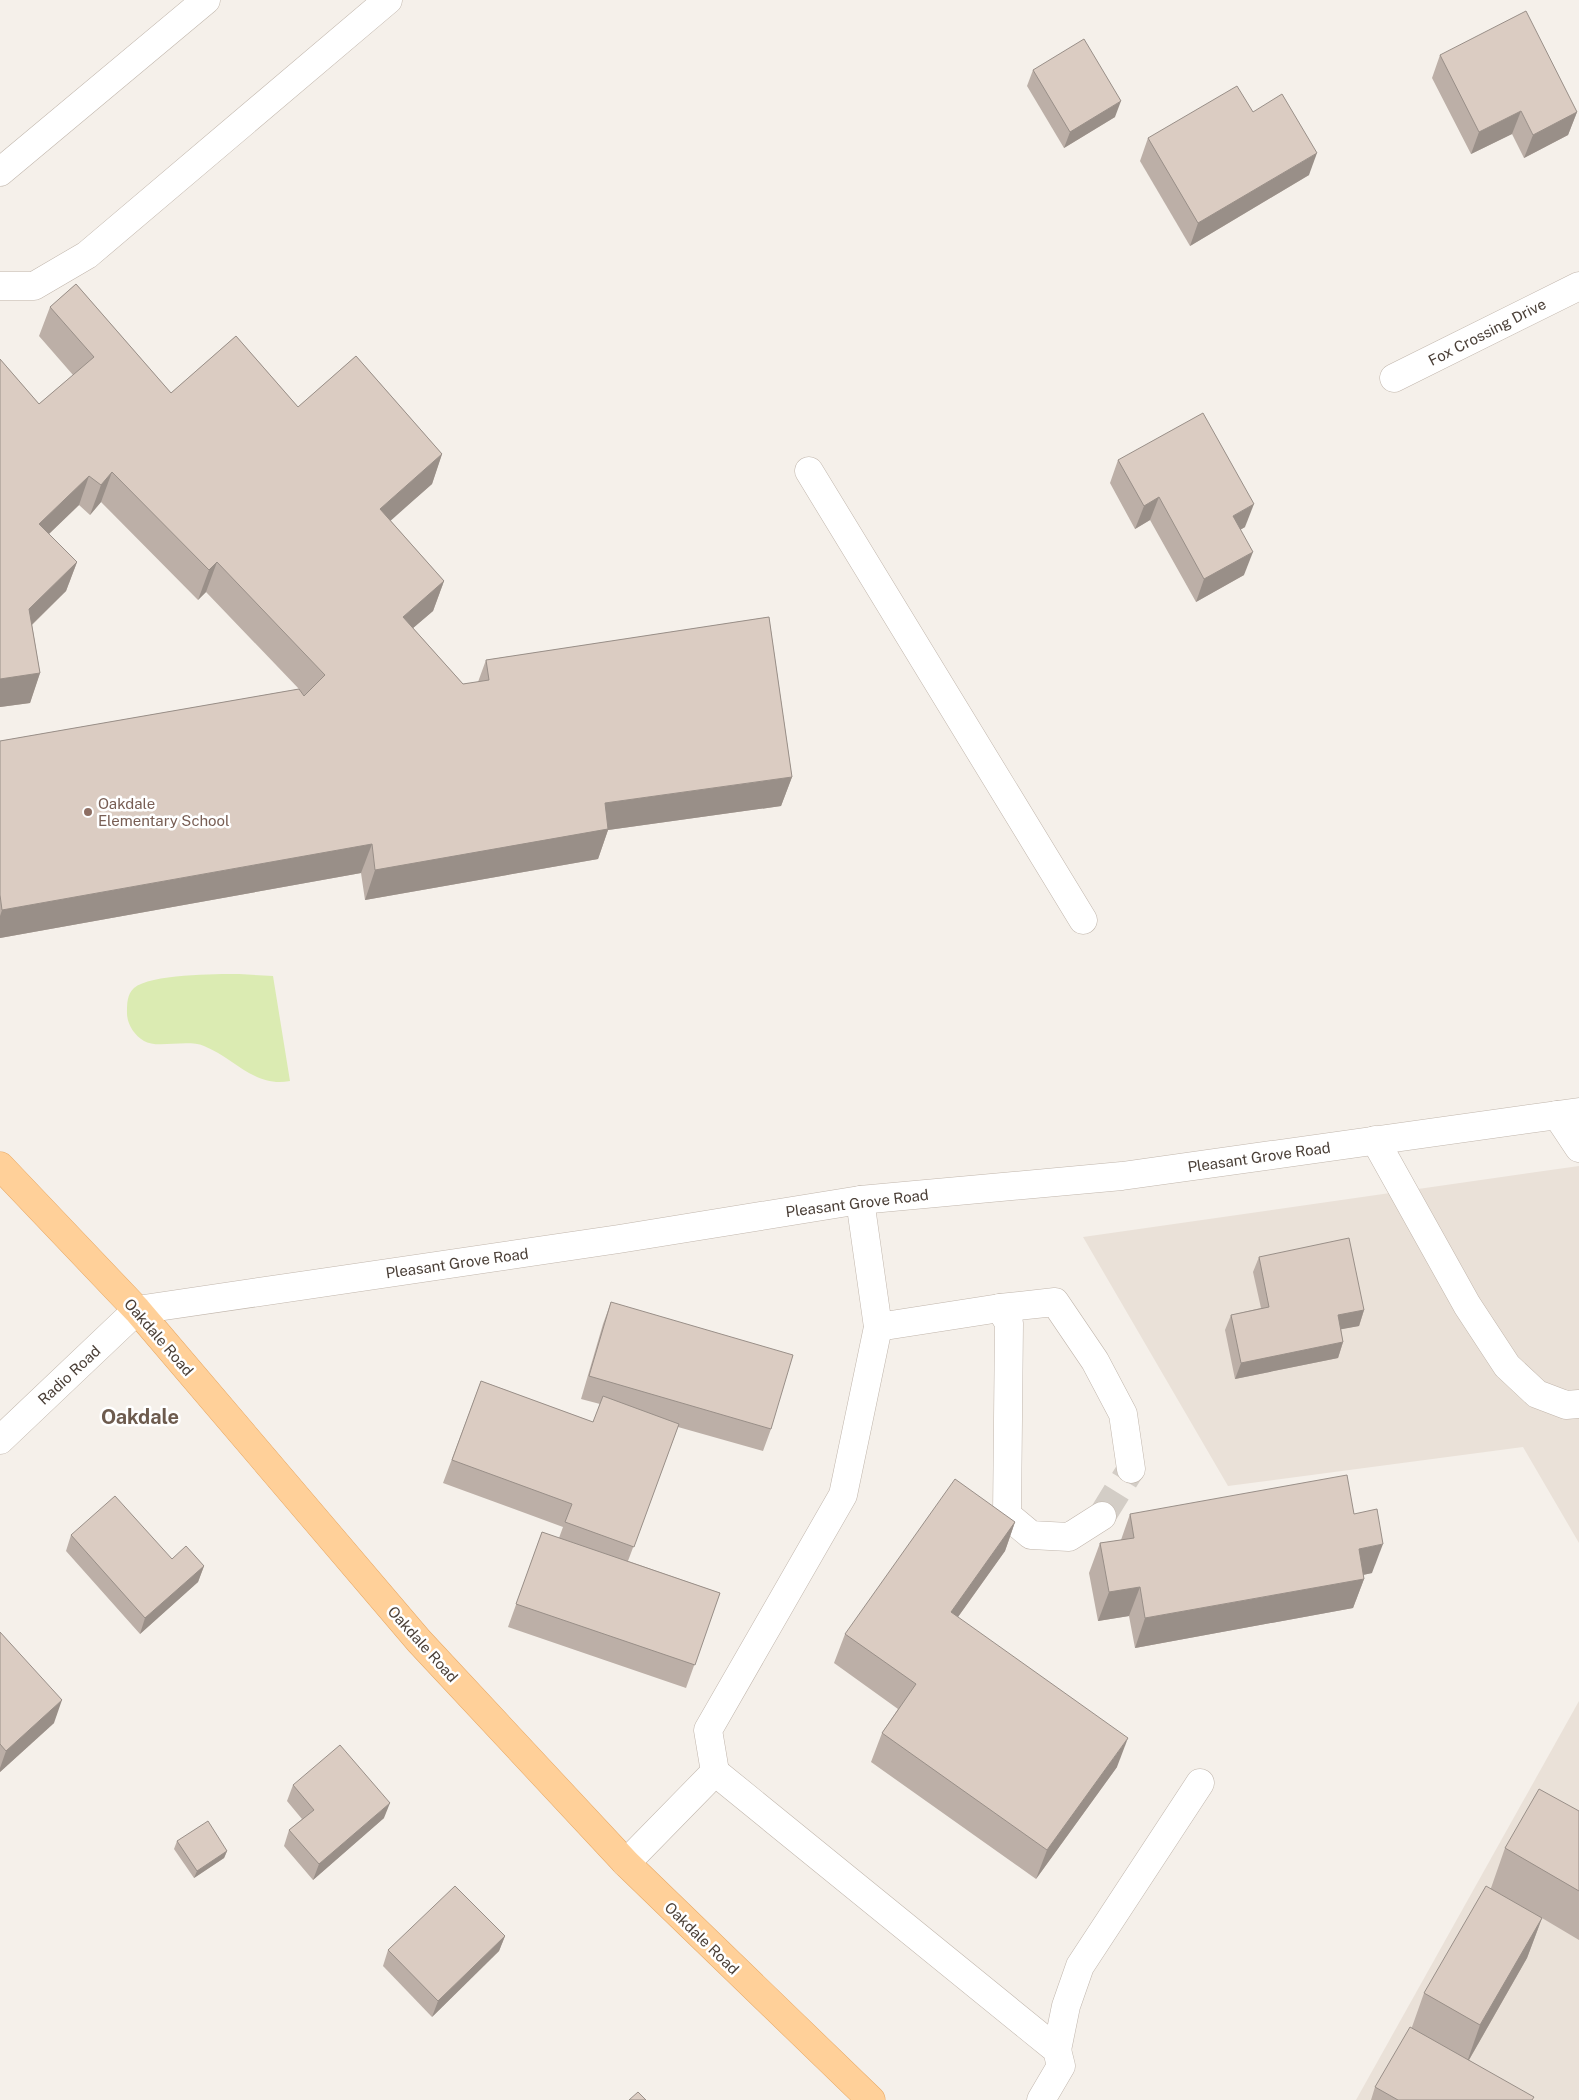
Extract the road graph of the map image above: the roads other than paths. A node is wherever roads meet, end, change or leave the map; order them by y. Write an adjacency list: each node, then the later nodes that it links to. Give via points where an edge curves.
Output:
1 (206, 0): 3 (street)
2 (388, 0): 4 (street, via 88,255 34,286)
3 (0, 172)
4 (0, 286)
5 (1579, 286): 6 (street, Fox Crossing Drive)
6 (1394, 378)
7 (809, 471): 8 (street)
8 (1083, 920)
9 (1568, 1114): 10 (street, Pleasant Grove Road); 11 (street)
10 (1375, 1140): 13 (street, Pleasant Grove Road, via 1122,1176); 17 (street, via 1467,1305 1508,1366 1537,1394 1566,1406)
11 (1579, 1148)
12 (0, 1166): 15 (main road, Oakdale Road)
13 (860, 1200): 15 (street, Pleasant Grove Road); 16 (street)
14 (1000, 1308): 16 (street); 19 (street, via 1055,1302 1095,1360 1123,1414); 20 (street, via 1008,1323 1007,1515 1031,1535 1069,1537)
15 (137, 1310): 18 (street, Radio Road); 23 (main road, Oakdale Road, via 419,1641)
16 (878, 1327): 21 (street, via 843,1495 708,1730)
17 (1579, 1404)
18 (0, 1440)
19 (1131, 1469)
20 (1102, 1516)
21 (715, 1772): 23 (street); 24 (street)
22 (1200, 1782): 24 (street, via 1080,1966 1066,2006)
23 (626, 1863): 25 (main road, Oakdale Road)
24 (1057, 2050): 26 (street, via 1061,2066)
25 (871, 2100)
26 (1041, 2100)

